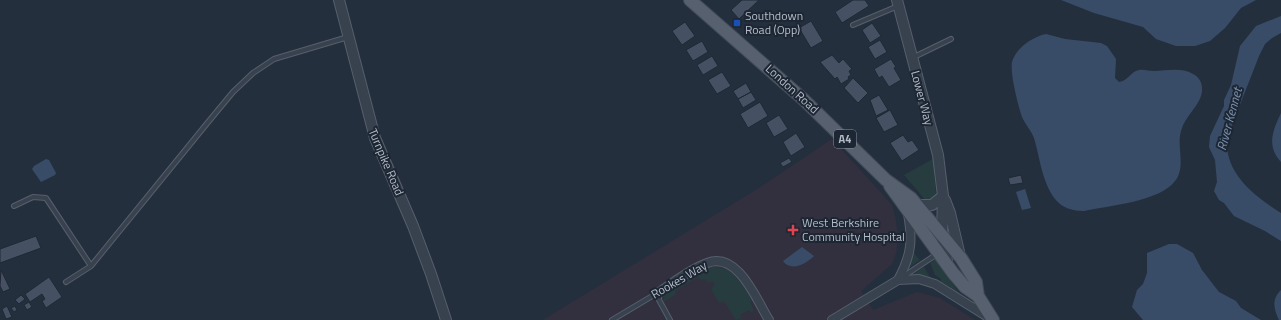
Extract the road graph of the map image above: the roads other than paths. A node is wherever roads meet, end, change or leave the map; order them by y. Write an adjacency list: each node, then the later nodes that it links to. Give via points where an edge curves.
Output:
1 (339, 0): 5 (street, Turnpike Road)
2 (693, 1): 8 (main road, London Road / A4, via 803,99)
3 (898, 3): 4 (lane); 7 (street, Lower Way)
4 (853, 25)
5 (348, 37): 16 (lane, via 274,59 253,73 233,92); 22 (street, Turnpike Road, via 379,151 413,226)
6 (951, 39): 7 (lane)
7 (911, 58): 9 (street, Lower Way, via 938,155)
8 (886, 180): 10 (main road, London Road / A4); 12 (main road, London Road / A4)
9 (943, 196): 10 (street, via 932,205); 13 (street, Lower Way); 15 (street, Lower Way)
10 (918, 205): 13 (main road, London Road / A4)
11 (14, 206): 16 (lane, via 33,198 46,198)
12 (907, 211): 14 (main road, London Road / A4); 17 (street, via 911,242 905,266)
13 (942, 236): 14 (main road, London Road / A4)
14 (945, 250): 15 (main road, London Road / A4); 17 (lane); 20 (main road, London Road / A4, via 948,266 965,287)
15 (961, 258): 20 (main road, London Road / A4, via 976,282)
16 (91, 266): 18 (lane)
17 (898, 280): 25 (street); 26 (street, via 927,280)
18 (66, 282)
19 (659, 292): 21 (street, Rookes Way, via 706,263 727,263 735,267 744,278); 23 (lane, Rookes Way); 24 (lane, via 659,300)
20 (978, 296): 26 (main road, London Road / A4)
21 (766, 319)
22 (446, 320)
23 (612, 320)
24 (670, 320)
25 (832, 320)
26 (993, 320)

